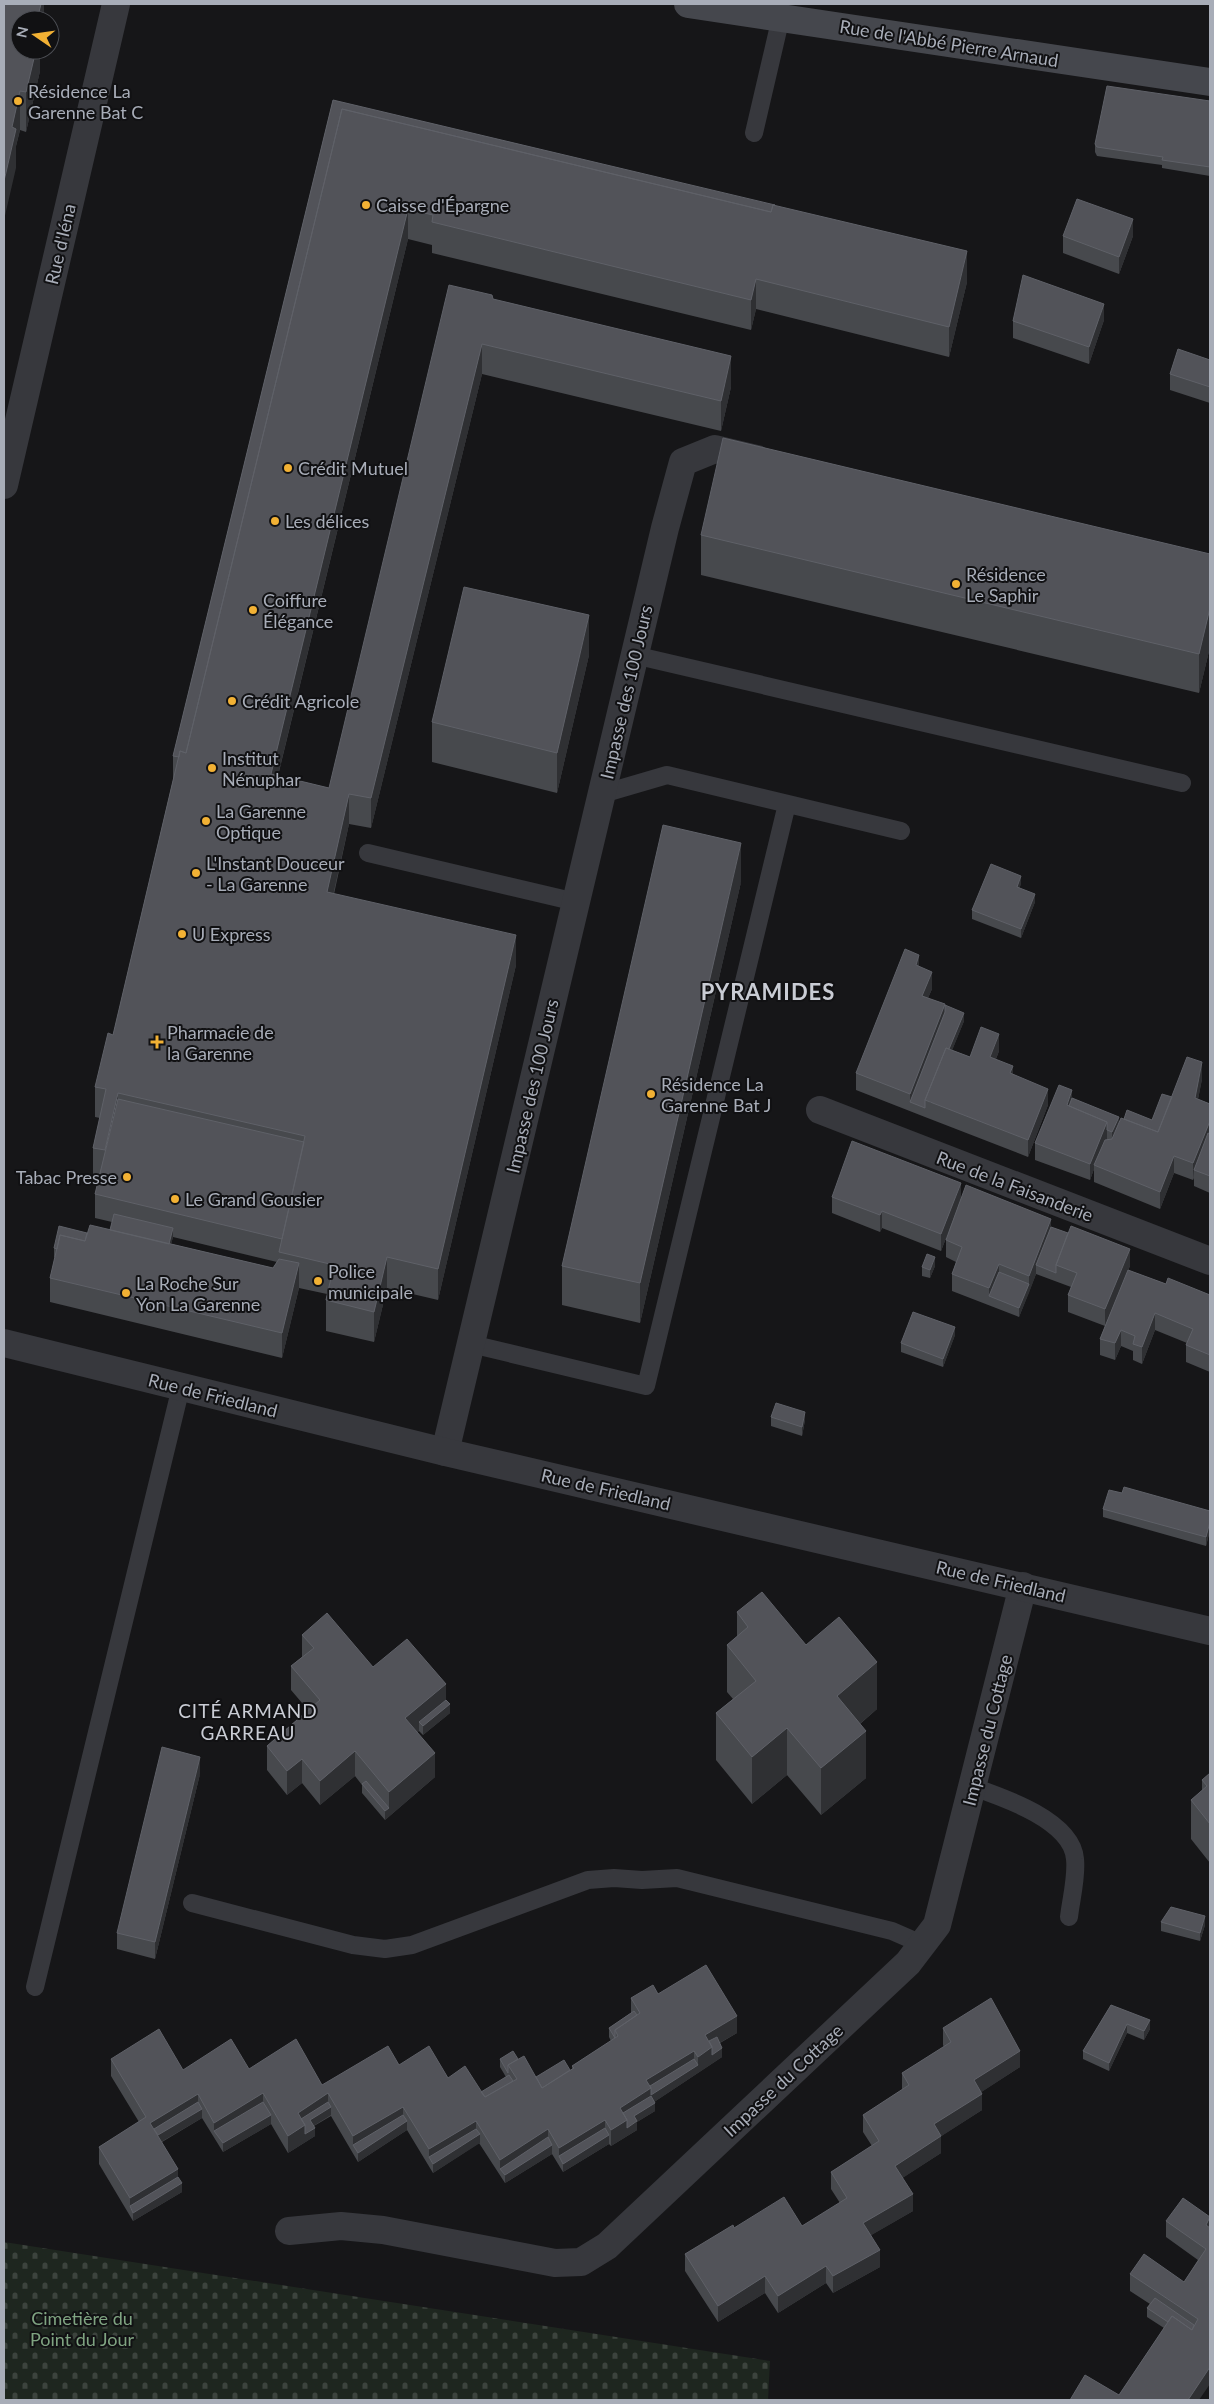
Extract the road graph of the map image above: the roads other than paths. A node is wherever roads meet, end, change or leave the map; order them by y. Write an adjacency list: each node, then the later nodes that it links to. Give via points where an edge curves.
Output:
1 (116, 4): 7 (street, Rue d'Iéna)
2 (688, 4): 3 (main road, Rue de l'Abbé Pierre Arnaud)
3 (781, 18): 4 (main road, Rue de l'Abbé Pierre Arnaud); 5 (lane)
4 (1210, 82)
5 (754, 132)
6 (781, 465): 8 (street, Impasse des 100 Jours, via 715,449 683,462)
7 (4, 485)
8 (634, 655): 9 (lane); 10 (street, Impasse des 100 Jours)
9 (1182, 783)
10 (602, 794): 11 (lane, via 667,775); 14 (street, Impasse des 100 Jours)
11 (786, 804): 12 (lane); 18 (lane, via 646,1386)
12 (902, 831)
13 (368, 853): 14 (lane)
14 (576, 902): 18 (street, Impasse des 100 Jours)
15 (820, 1110): 16 (street, Rue de la Faisanderie)
16 (1210, 1261)
17 (4, 1344): 19 (street, Rue de Friedland)
18 (471, 1344): 20 (street, Impasse des 100 Jours)
19 (181, 1387): 20 (street, Rue de Friedland); 27 (lane)
20 (446, 1452): 21 (street, Rue de Friedland)
21 (1023, 1586): 22 (street, Rue de Friedland); 23 (street, Impasse du Cottage)
22 (1210, 1631)
23 (973, 1788): 25 (lane, via 1010,1800 1058,1828 1071,1842 1075,1860); 26 (street, Impasse du Cottage, via 937,1926)
24 (192, 1903): 26 (lane, via 353,1945 385,1949 412,1945 588,1880 677,1878 892,1931)
25 (1070, 1917)
26 (924, 1945): 28 (street, Impasse du Cottage, via 607,2246 581,2262 555,2263 383,2230 341,2226)
27 (35, 1987)
28 (289, 2232)

